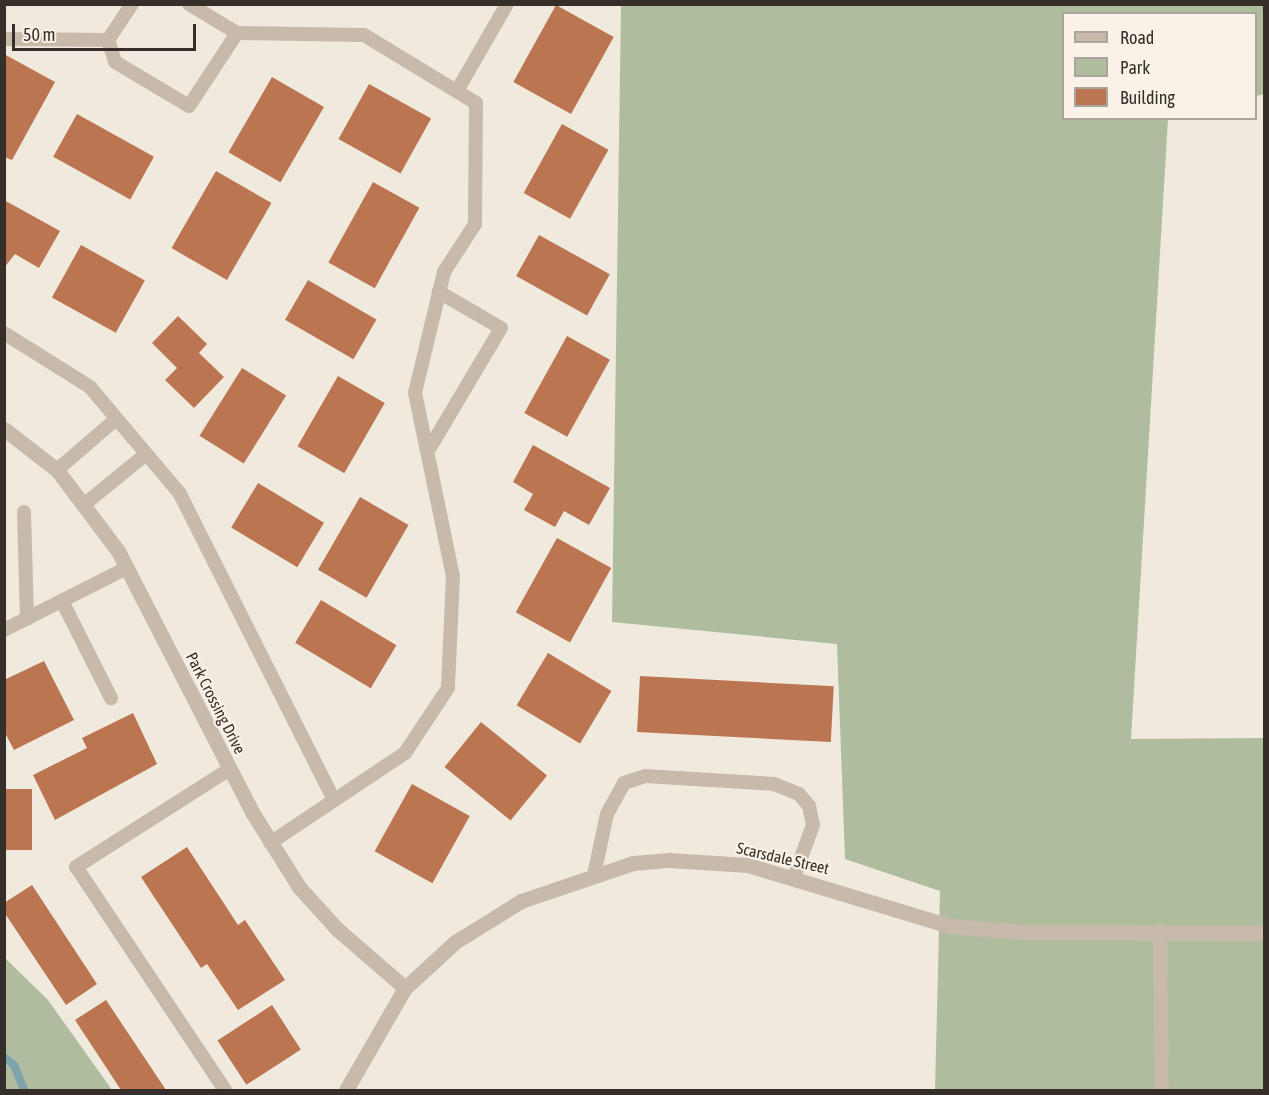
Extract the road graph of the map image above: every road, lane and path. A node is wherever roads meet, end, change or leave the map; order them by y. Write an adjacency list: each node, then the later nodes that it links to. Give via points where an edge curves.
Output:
1 (132, 4): 6 (lane)
2 (189, 4): 4 (lane)
3 (507, 4): 7 (lane)
4 (237, 33): 6 (lane, via 189,106 115,62); 7 (lane, via 364,35)
5 (4, 39): 6 (lane)
6 (108, 40)
7 (457, 91): 8 (lane, via 476,103 475,224 444,272)
8 (439, 292): 12 (lane, via 415,393); 12 (lane, via 501,328)
9 (4, 333): 10 (lane, via 90,387)
10 (116, 419): 13 (lane); 14 (lane)
11 (4, 429): 14 (street, Park Crossing Drive)
12 (428, 451): 23 (lane, via 453,576 448,688 405,753)
13 (146, 453): 15 (lane); 23 (lane, via 180,494)
14 (57, 470): 15 (street, Park Crossing Drive)
15 (86, 503): 17 (street, Park Crossing Drive)
16 (24, 512): 19 (lane)
17 (127, 568): 18 (lane); 22 (street, Park Crossing Drive)
18 (62, 601): 19 (lane); 21 (lane)
19 (27, 619): 20 (lane)
20 (4, 630)
21 (111, 698)
22 (230, 769): 24 (street, Park Crossing Drive); 30 (lane, via 76,867)
23 (334, 800): 24 (lane)
24 (270, 843): 29 (street, Park Crossing Drive, via 300,887 337,929)
25 (594, 875): 26 (street, Scarsdale Street, via 633,863 669,860 748,865); 26 (lane, via 608,814 624,783 645,776 774,784 799,794 809,806 813,825); 29 (street, Scarsdale Street, via 556,886 487,920 447,948)
26 (794, 877): 27 (street, Scarsdale Street, via 881,909 950,926 1024,932)
27 (1160, 931): 28 (street, Scarsdale Street); 32 (lane)
28 (1264, 933)
29 (405, 988): 31 (street, Scarsdale Street)
30 (225, 1090)
31 (346, 1090)
32 (1162, 1090)

